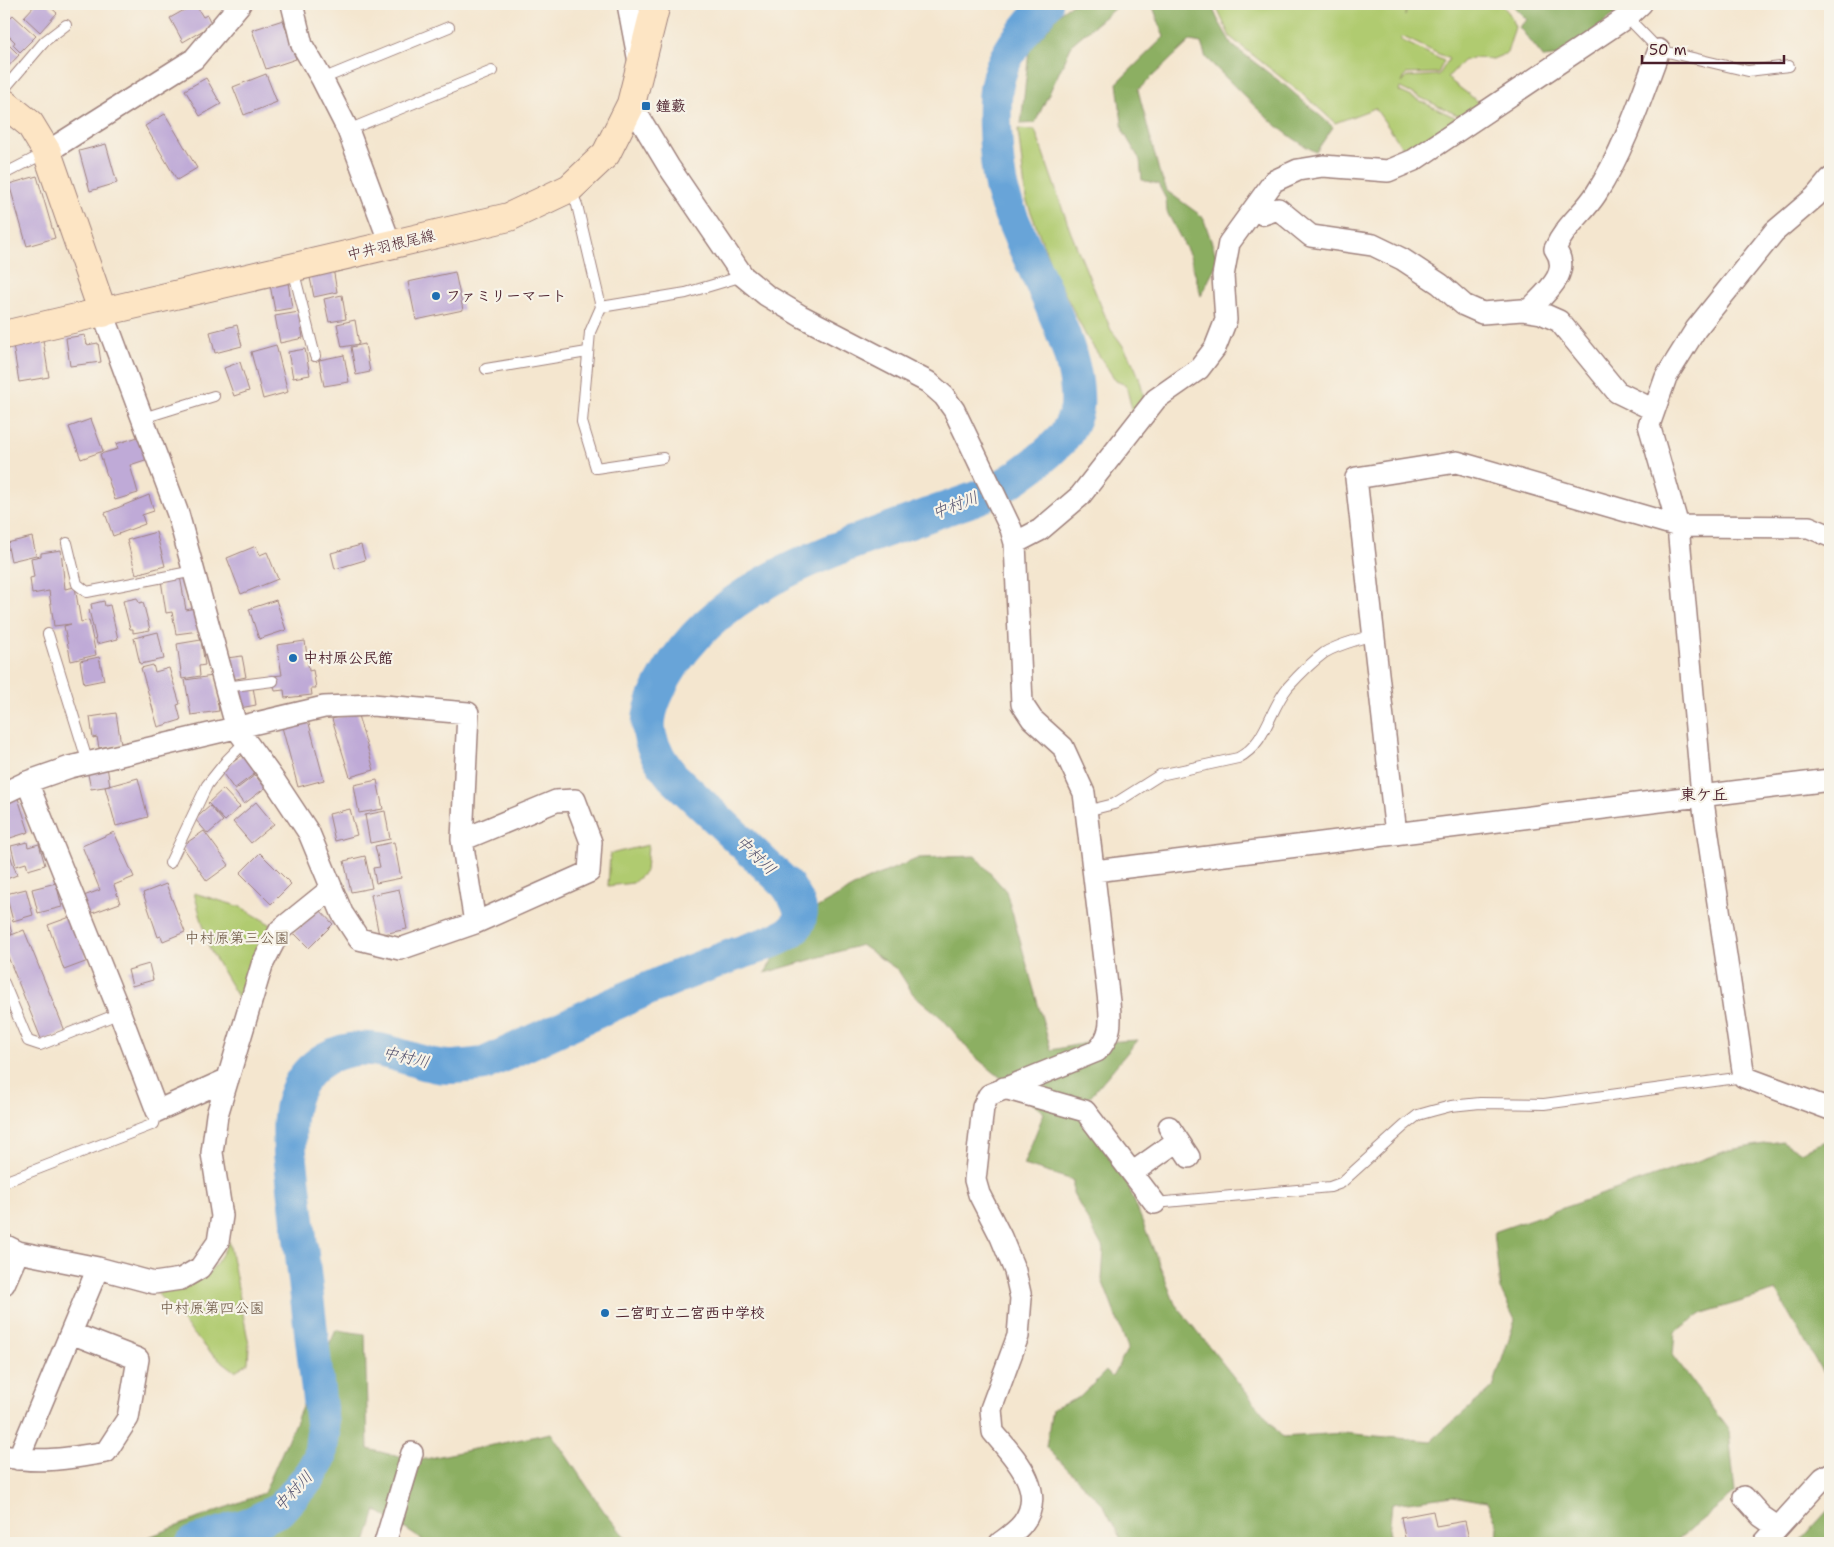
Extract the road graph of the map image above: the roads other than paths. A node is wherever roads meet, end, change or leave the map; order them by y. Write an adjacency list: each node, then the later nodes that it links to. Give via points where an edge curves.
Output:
1 (240, 4): 17 (street, via 194,59)
2 (292, 4): 12 (street, via 302,44)
3 (628, 4): 10 (street)
4 (656, 4): 10 (main road, 中井羽根尾線)
5 (1634, 10): 8 (lane); 21 (street, via 1414,160 1388,171 1323,166 1298,170 1274,182)
6 (66, 25): 13 (lane, via 45,41)
7 (449, 28): 12 (lane)
8 (1659, 50): 9 (lane, via 1748,70); 26 (street, via 1628,131 1596,194 1559,239 1555,249 1562,258 1562,268 1554,284)
9 (1790, 66)
10 (640, 67): 15 (main road, 中井羽根尾線)
11 (492, 71): 16 (lane)
12 (322, 78): 16 (street)
13 (4, 89)
14 (4, 103): 17 (main road, via 30,124)
15 (631, 104): 20 (main road, 中井羽根尾線, via 606,154); 24 (street, via 669,167)
16 (348, 130): 22 (street)
17 (47, 152): 18 (lane); 27 (main road)
18 (4, 174)
19 (1830, 179): 33 (street, via 1815,198 1774,232 1696,329 1666,377)
20 (570, 188): 22 (main road, 中井羽根尾線, via 510,217); 25 (lane)
21 (1256, 206): 26 (street, via 1263,214 1278,210 1311,236 1373,245 1440,284 1464,305 1482,312); 37 (street, via 1228,243 1223,276 1226,320 1215,348 1198,369 1156,399 1080,496 1040,530)
22 (391, 246): 23 (main road, 中井羽根尾線)
23 (292, 268): 27 (main road, 中井羽根尾線); 30 (lane)
24 (743, 276): 25 (lane, via 686,293); 37 (street, via 766,295 928,382 944,396 954,410)
25 (601, 307): 29 (lane, via 590,332)
26 (1528, 311): 33 (street, via 1559,321 1617,392)
27 (103, 312): 28 (main road, 中井羽根尾線); 34 (street)
28 (4, 335)
29 (587, 352): 31 (lane); 35 (lane, via 582,422 596,468)
30 (315, 356)
31 (486, 369)
32 (214, 396): 34 (lane)
33 (1654, 410): 36 (street, via 1649,425)
34 (143, 418): 40 (street, via 178,514)
35 (663, 458)
36 (1678, 526): 38 (street, via 1809,527); 42 (street, via 1457,462 1356,478); 50 (street)
37 (1013, 536): 51 (street, via 1022,704 1032,719 1064,747 1084,793)
38 (1830, 536)
39 (67, 543): 40 (lane, via 77,584 87,592)
40 (194, 571): 44 (street)
41 (48, 634): 46 (lane)
42 (1374, 634): 51 (lane, via 1325,652 1308,668 1287,688 1261,738 1250,752 1238,758 1160,775 1114,804); 52 (street)
43 (273, 681): 44 (lane)
44 (225, 687): 45 (street)
45 (241, 735): 46 (street); 53 (street, via 324,707 372,705 468,713); 54 (lane, via 207,784); 56 (street, via 309,833)
46 (88, 763): 48 (street)
47 (1830, 780): 50 (street)
48 (27, 782): 49 (street); 59 (street)
49 (4, 793)
50 (1702, 795): 52 (street); 60 (street)
51 (1086, 811): 55 (street)
52 (1396, 834): 55 (street)
53 (462, 840): 57 (street); 57 (street, via 556,801 575,800 591,842 589,872)
54 (170, 863)
55 (1095, 871): 62 (street, via 1109,1002 1108,1038 1097,1051)
56 (332, 888): 57 (street, via 342,913 359,939 400,949); 61 (street, via 280,930 262,965)
57 (475, 923)
58 (4, 983): 59 (lane, via 28,1041 34,1044 40,1045)
59 (120, 1014): 64 (street)
60 (1744, 1077): 63 (street); 68 (lane, via 1544,1104 1451,1106 1418,1115 1341,1182 1330,1187)
61 (228, 1079): 64 (street); 70 (street, via 217,1115 212,1153 222,1216 218,1242 200,1268 181,1279 154,1283)
62 (1004, 1088): 66 (street, via 1085,1111); 79 (street, via 989,1095 983,1106 975,1180 1015,1272 1021,1314 1018,1336 991,1408 990,1426 1028,1477 1031,1489 1029,1512 1024,1521)
63 (1830, 1109)
64 (156, 1111): 67 (lane, via 154,1124)
65 (1179, 1142): 66 (street)
66 (1132, 1173): 68 (street)
67 (4, 1182)
68 (1155, 1203)
69 (11, 1249): 70 (street); 71 (street)
70 (98, 1268): 72 (street)
71 (4, 1284)
72 (71, 1334): 74 (street); 74 (street, via 138,1359 128,1418 106,1452 63,1460)
73 (412, 1453): 78 (street)
74 (11, 1457)
75 (1830, 1474): 77 (street, via 1822,1478)
76 (1744, 1497): 77 (street, via 1761,1516)
77 (1777, 1527): 80 (street)
78 (385, 1543)
79 (1000, 1543)
80 (1764, 1543)

